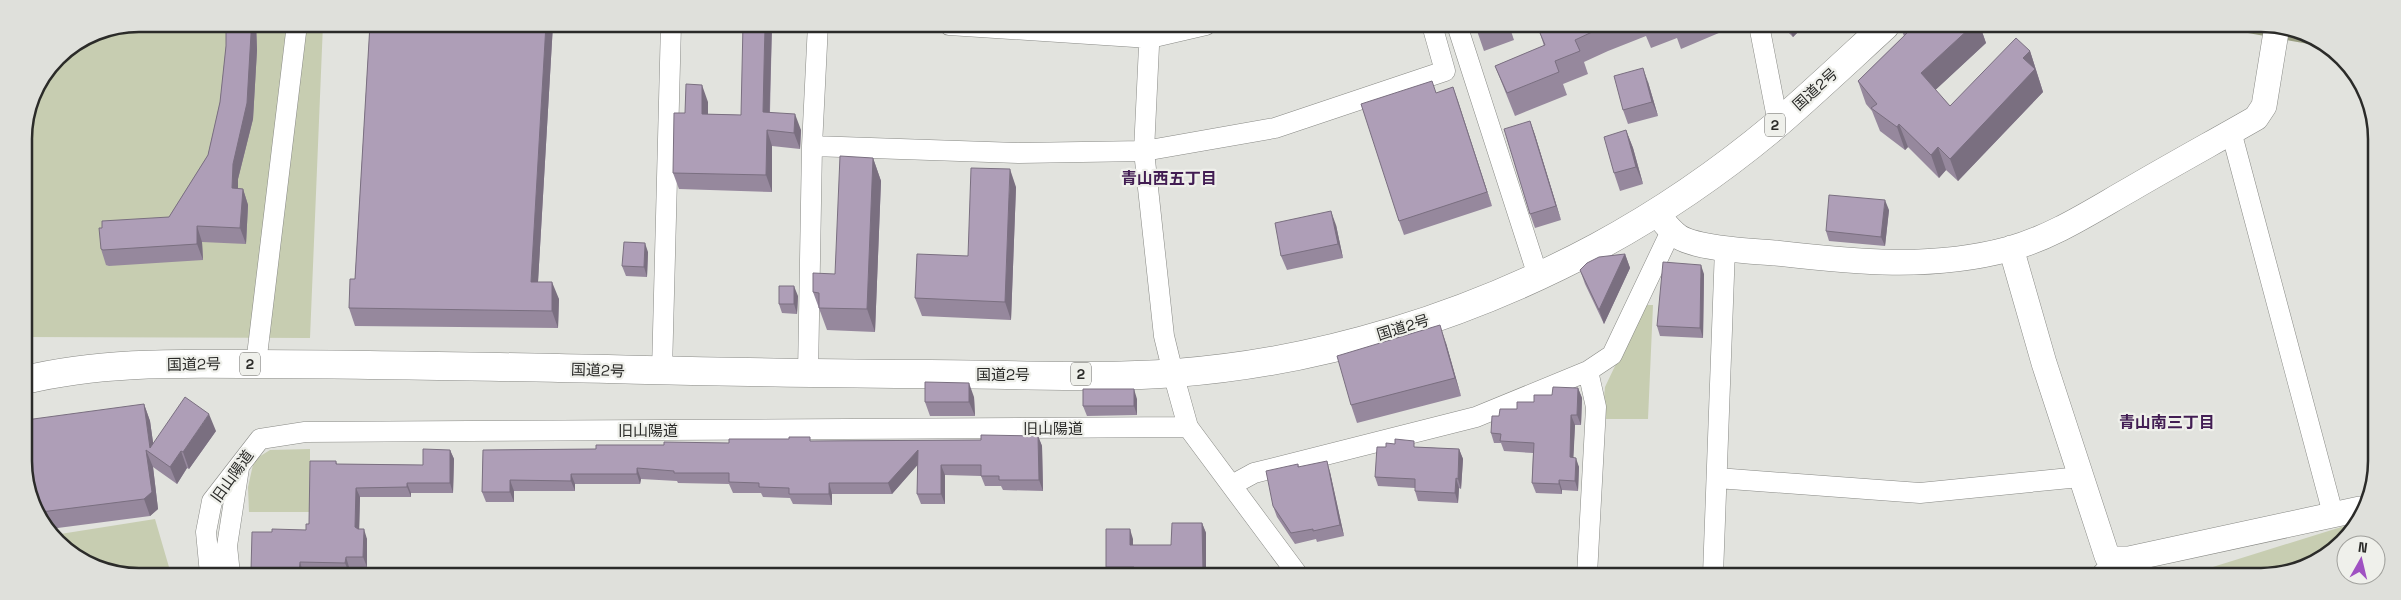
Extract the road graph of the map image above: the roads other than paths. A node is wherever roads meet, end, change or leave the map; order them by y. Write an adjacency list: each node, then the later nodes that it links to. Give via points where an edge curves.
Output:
1 (1434, 32): 13 (street, via 1445,71 1275,128)
2 (1459, 32): 17 (street)
3 (1760, 32): 10 (street)
4 (1878, 32): 10 (highway, 国道2号 / 2)
5 (295, 33): 18 (street)
6 (671, 33): 19 (street)
7 (818, 33): 12 (street)
8 (1150, 33): 13 (street)
9 (2276, 33): 11 (street, via 2264,106 2256,118)
10 (1778, 123): 14 (highway, 国道2号 / 2, via 1719,170)
11 (2231, 131): 16 (street, via 2065,227); 30 (street)
12 (812, 146): 13 (street, via 1019,154); 22 (street)
13 (1144, 151): 21 (street, via 1164,336)
14 (1664, 222): 15 (street, via 1690,241); 17 (highway, 国道2号 / 2, via 1598,246); 20 (street, via 1612,355)
15 (1724, 248): 16 (street, via 1883,264 1956,260); 27 (street)
16 (2011, 248): 26 (street)
17 (1538, 276): 21 (highway, 国道2号 / 2, via 1409,327 1340,345 1222,368)
18 (256, 364): 19 (highway, 国道2号 / 2); 23 (highway, 国道2号 / 2, via 185,363)
19 (662, 371): 22 (highway, 国道2号 / 2)
20 (1588, 371): 28 (street, via 1476,417 1254,473); 32 (street, via 1596,407)
21 (1173, 373): 22 (highway, 国道2号 / 2); 24 (street)
22 (808, 374)
23 (32, 378)
24 (1188, 427): 25 (street, 旧山陽道, via 305,432 260,439); 28 (street)
25 (240, 466): 35 (street, 旧山陽道, via 212,501 206,532); 36 (street, via 227,546)
26 (2080, 477): 27 (street, via 1920,493); 34 (street)
27 (1716, 478): 33 (street)
28 (1232, 484): 31 (street)
29 (2356, 510): 30 (street)
30 (2333, 514): 34 (street, via 2129,559)
31 (1293, 567)
32 (1587, 567)
33 (1713, 567)
34 (2108, 567)
35 (209, 568)
36 (229, 568)

